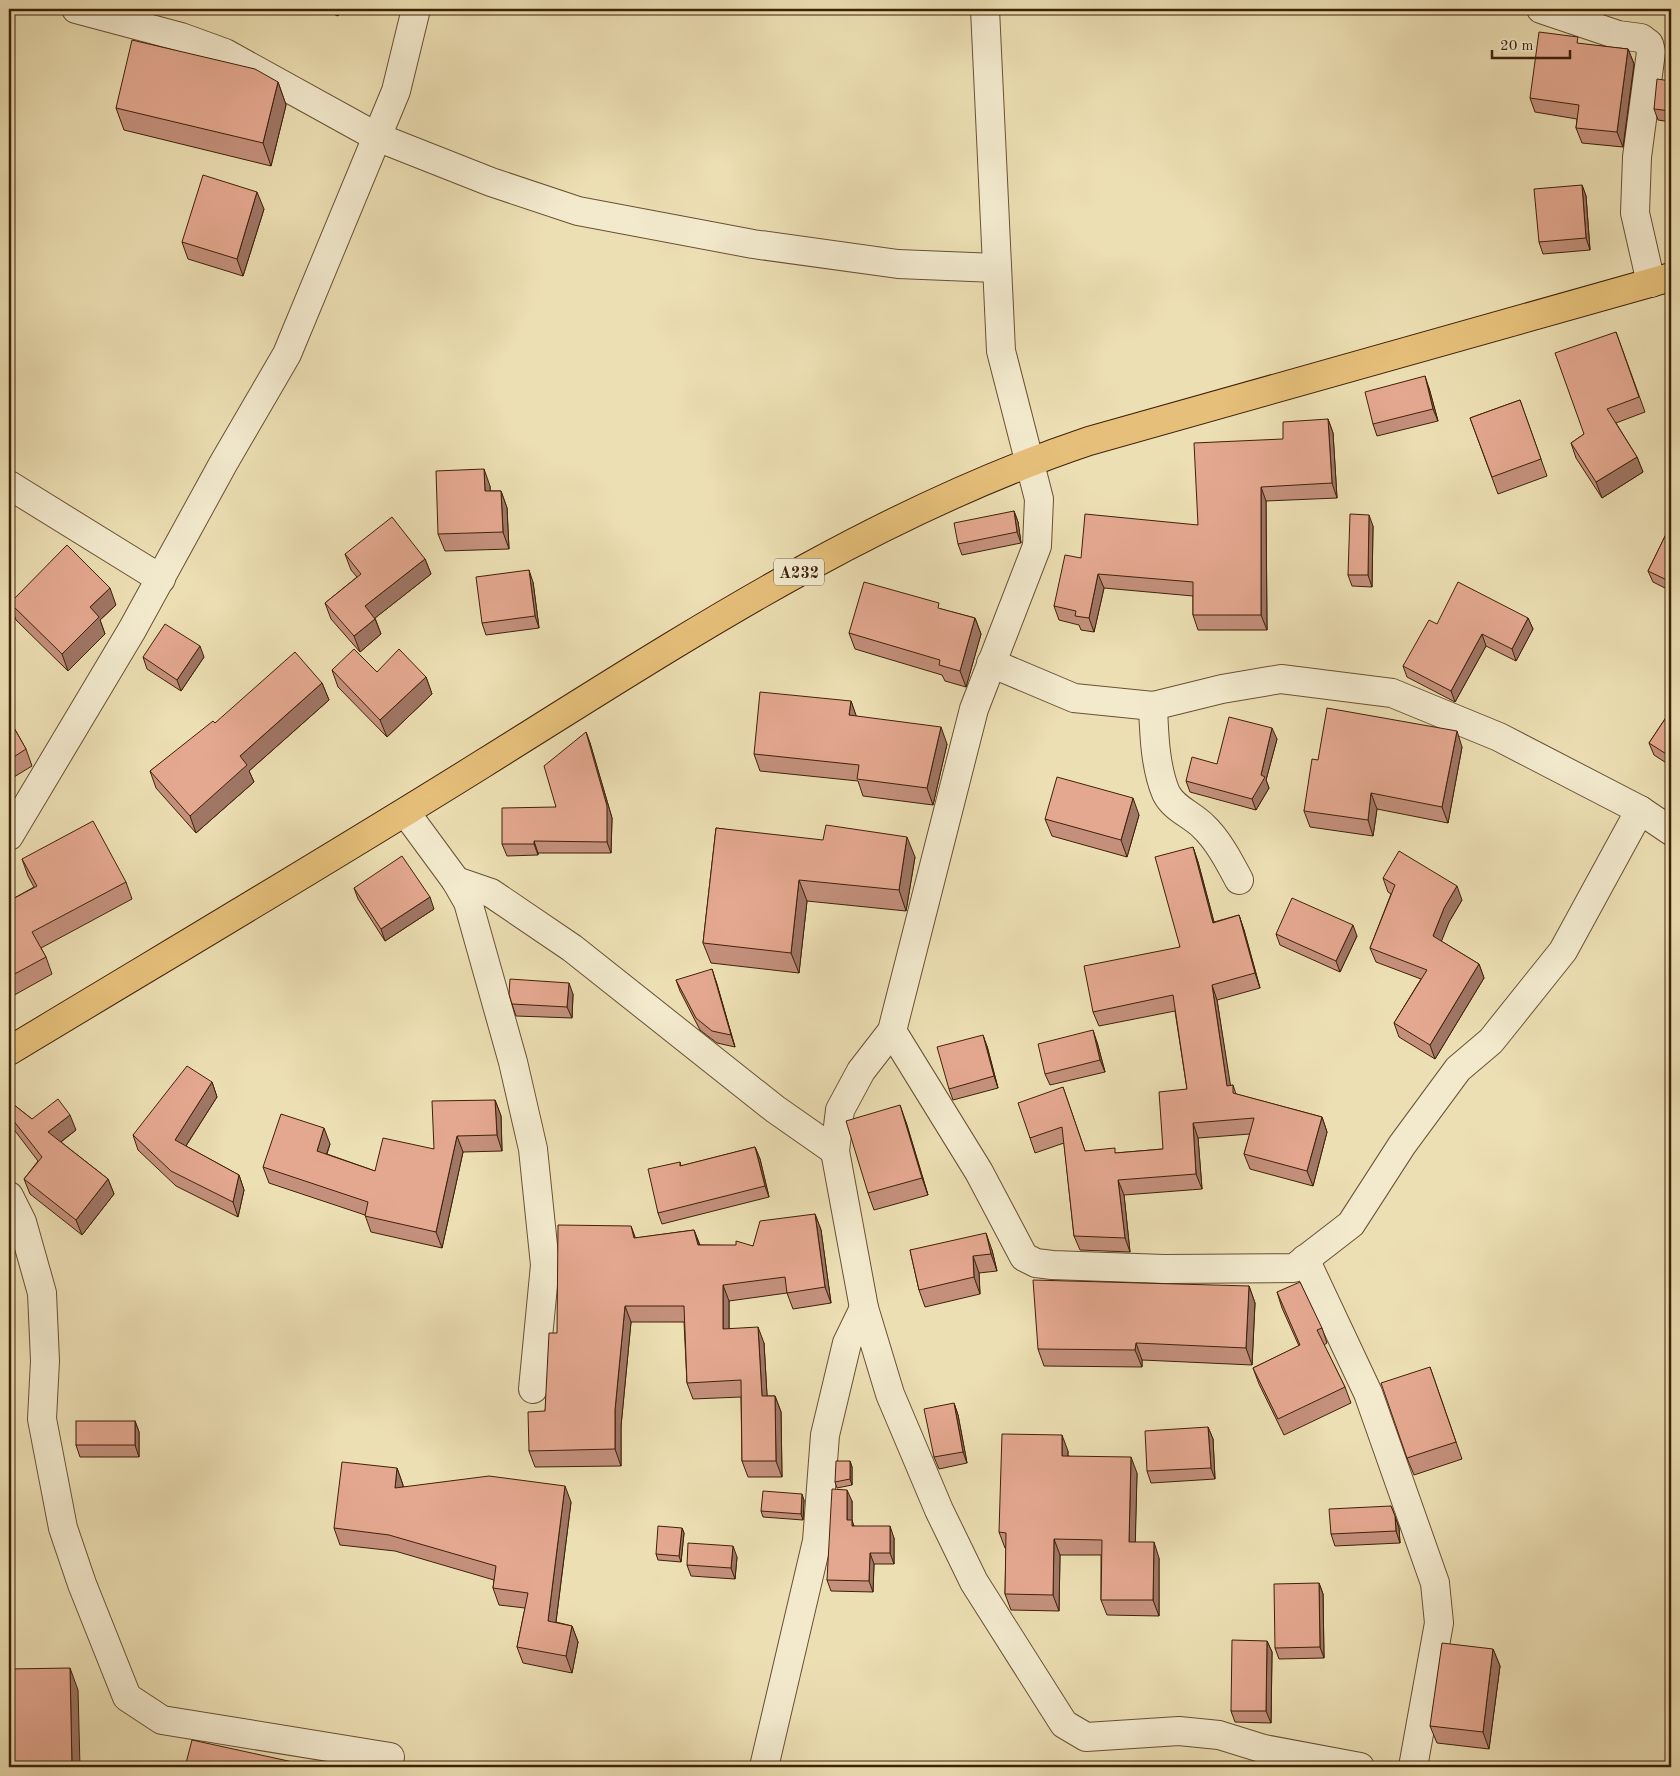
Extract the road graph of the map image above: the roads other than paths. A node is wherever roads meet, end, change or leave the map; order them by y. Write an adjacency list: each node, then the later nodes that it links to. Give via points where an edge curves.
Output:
1 (76, 9): 5 (street, via 180,37 225,53)
2 (416, 9): 5 (street, via 396,91)
3 (985, 9): 6 (street)
4 (1541, 9): 7 (street, via 1618,34 1641,38 1649,44 1651,52 1637,157 1635,212)
5 (377, 137): 6 (street, via 491,182 578,211 753,244 898,264); 10 (street, via 287,354)
6 (996, 268): 8 (street, via 1001,351)
7 (1661, 280): 8 (main road, A232)
8 (1030, 461): 11 (street, via 1039,499 1038,546); 14 (main road, A232, via 900,517 725,613)
9 (9, 485): 10 (street)
10 (161, 579): 16 (street)
11 (991, 662): 12 (street, via 1074,698); 19 (street, via 974,709)
12 (1153, 706): 13 (street, via 1281,679 1392,693 1499,737); 17 (street, via 1158,760 1166,793 1179,810 1203,826)
13 (1640, 810): 15 (street); 23 (street, via 1563,950 1491,1041 1458,1069 1402,1145 1351,1224)
14 (406, 813): 18 (street); 20 (main road, A232)
15 (1671, 831)
16 (9, 836)
17 (1239, 880)
18 (456, 881): 21 (street, via 491,893 572,948 775,1109); 25 (street, via 468,902 513,1062 533,1149 545,1265)
19 (892, 1031): 21 (street, via 861,1071 840,1110); 23 (street, via 979,1172 1024,1257 1052,1265 1226,1270 1294,1268)
20 (9, 1051)
21 (835, 1151): 24 (street)
22 (9, 1196): 26 (street, via 22,1222 42,1293 46,1362 42,1419 63,1528 127,1697 162,1720)
23 (1305, 1259): 29 (street, via 1368,1393 1435,1583 1439,1623)
24 (864, 1308): 27 (street, via 847,1344 825,1435 817,1541); 28 (street, via 890,1394 939,1510 974,1582 1064,1724 1086,1737 1179,1731 1219,1735 1264,1749)
25 (533, 1389)
26 (390, 1756)
27 (764, 1767)
28 (1360, 1767)
29 (1413, 1767)

